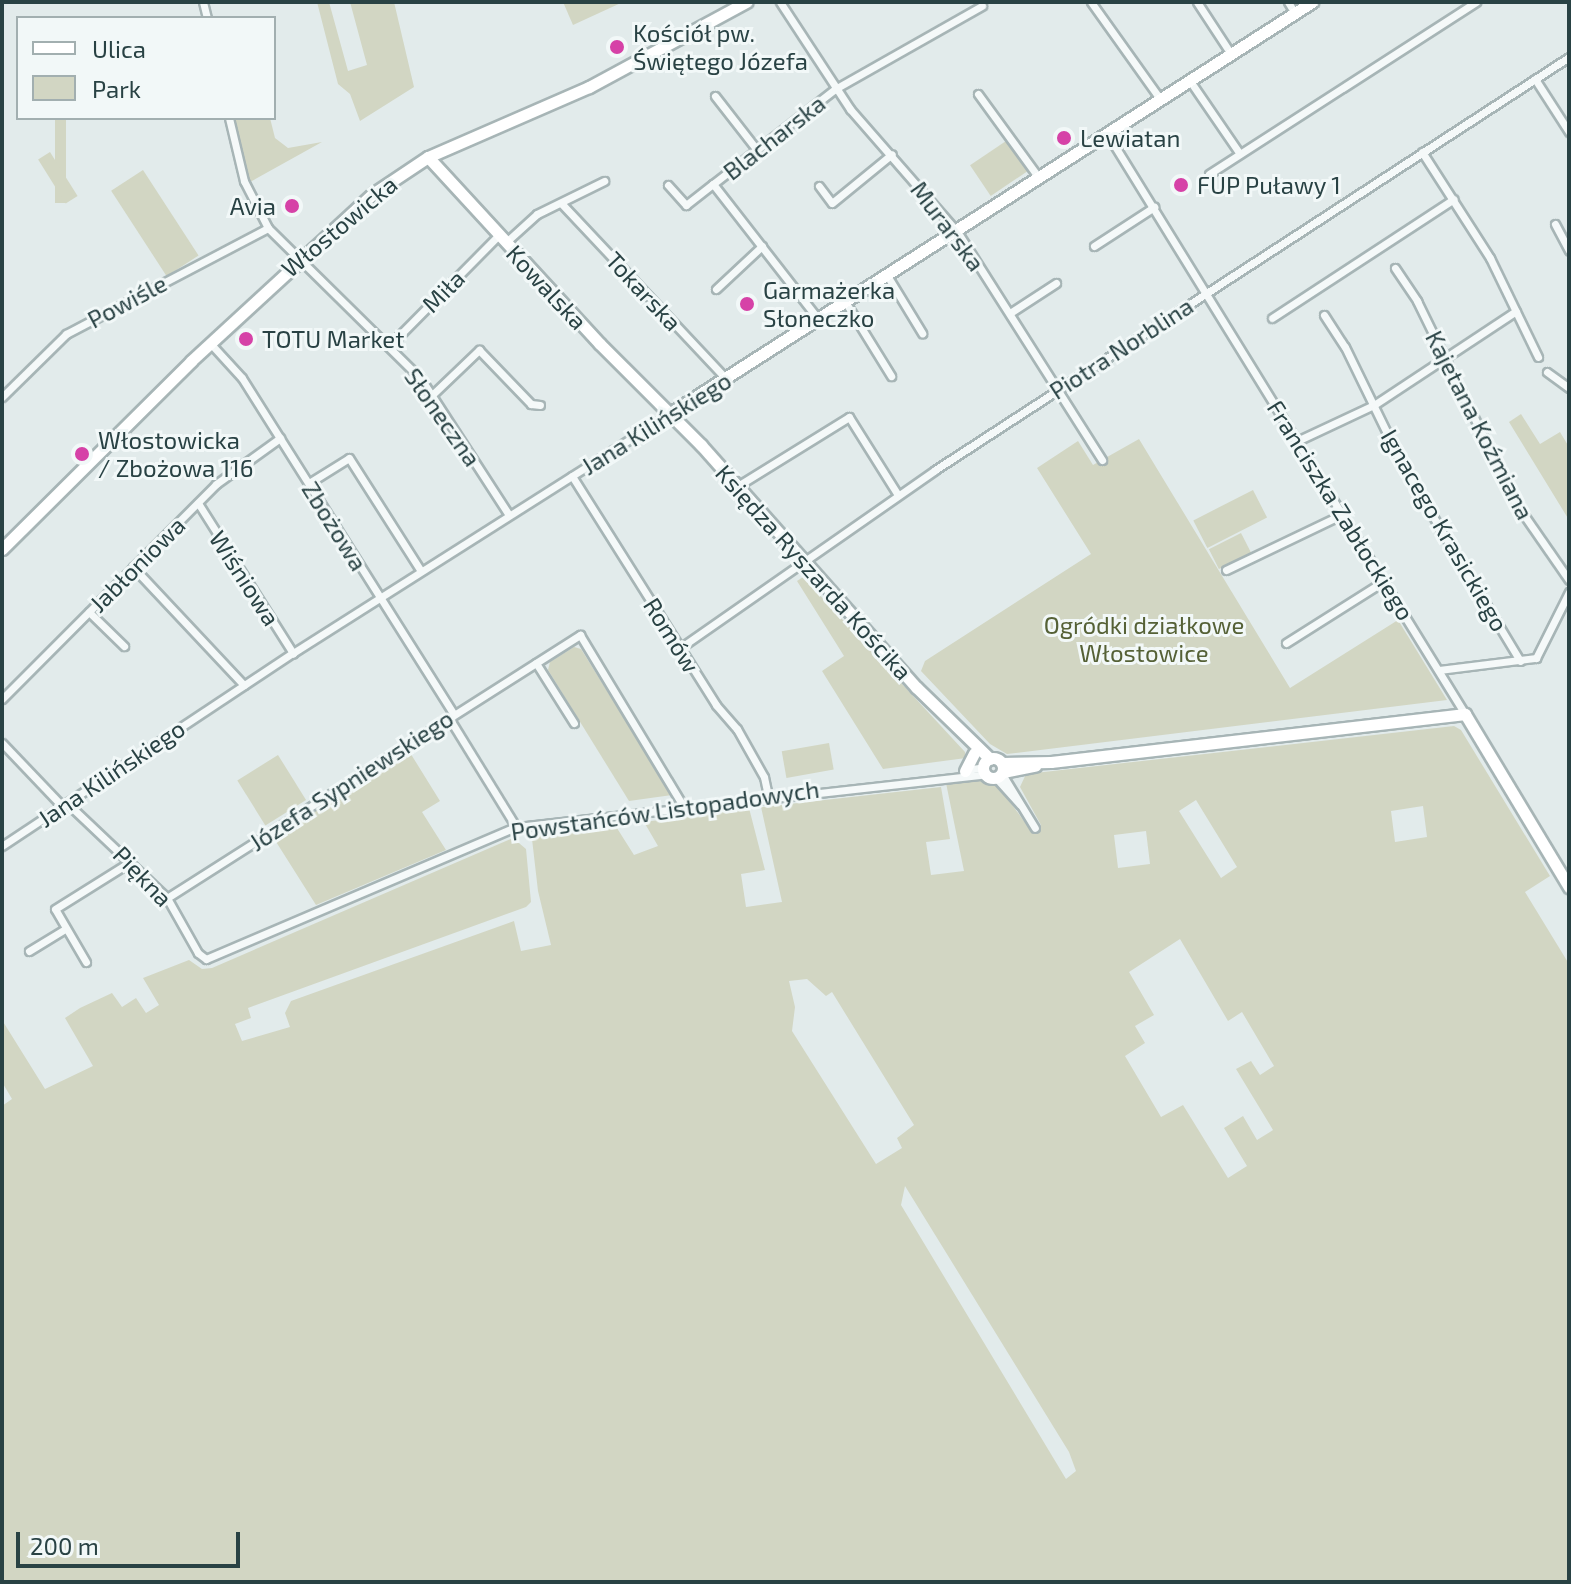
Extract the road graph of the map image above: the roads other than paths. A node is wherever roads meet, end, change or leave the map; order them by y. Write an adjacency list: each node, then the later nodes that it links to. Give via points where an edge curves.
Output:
1 (746, 2): 24 (street, Włostowicka, via 601,81)
2 (780, 2): 13 (street, Murarska)
3 (1091, 2): 16 (street)
4 (1197, 2): 9 (street)
5 (1312, 2): 8 (street, Jana Kilińskiego)
6 (1476, 2): 23 (street)
7 (982, 6): 13 (street, Blacharska)
8 (1292, 7): 9 (street, Jana Kilińskiego)
9 (1231, 54): 12 (street, Jana Kilińskiego)
10 (1569, 57): 11 (street, Piotra Norblina)
11 (1535, 79): 18 (street); 21 (street, Piotra Norblina)
12 (1190, 81): 16 (street, Jana Kilińskiego); 23 (street)
13 (835, 89): 20 (street, Blacharska); 22 (street, Murarska)
14 (978, 94): 26 (street)
15 (715, 96): 20 (street)
16 (1161, 100): 19 (street, Jana Kilińskiego)
17 (229, 120): 35 (street, via 244,181)
18 (1569, 132)
19 (1108, 135): 26 (street, Jana Kilińskiego); 33 (street, Franciszka Zabłockiego)
20 (757, 150): 28 (street, Blacharska)
21 (1422, 152): 31 (street); 46 (street, Piotra Norblina)
22 (892, 154): 30 (street, via 832,203); 36 (street, Murarska)
23 (1240, 154): 25 (street)
24 (428, 157): 37 (street, Kowalska); 41 (street, Włostowicka, via 358,204)
25 (1209, 174)
26 (1040, 179): 36 (street, Jana Kilińskiego)
27 (604, 181): 32 (street, Miła)
28 (713, 184): 29 (street, Blacharska, via 686,205); 38 (street)
29 (668, 185)
30 (819, 186)
31 (1454, 199): 48 (street); 51 (street)
32 (561, 203): 37 (street, Miła); 60 (street, Tokarska)
33 (1154, 207): 39 (street); 46 (street, Franciszka Zabłockiego)
34 (1555, 224): 40 (street)
35 (268, 228): 41 (street, Słoneczna); 64 (street, Powiśle, via 66,334)
36 (958, 233): 43 (street, Jana Kilińskiego); 49 (street, Murarska)
37 (502, 240): 55 (street, Miła); 67 (street, Kowalska)
38 (762, 246): 45 (street); 52 (street)
39 (1094, 246)
40 (1569, 250)
41 (300, 257): 54 (street, Włostowicka); 55 (street, Słoneczna)
42 (1395, 268): 57 (street, Kajetana Koźmiana)
43 (888, 277): 47 (street, Jana Kilińskiego); 53 (street)
44 (1056, 283): 49 (street)
45 (716, 289)
46 (1207, 292): 62 (street, Piotra Norblina); 69 (street, Franciszka Zabłockiego)
47 (846, 303): 52 (street, Jana Kilińskiego); 59 (street)
48 (1516, 311): 56 (street); 57 (street)
49 (1010, 313): 62 (street, Murarska)
50 (1324, 315): 66 (street, Ignacego Krasickiego)
51 (1272, 318)
52 (819, 320): 60 (street, Jana Kilińskiego)
53 (922, 333)
54 (210, 343): 68 (street, Zbożowa, via 242,378); 78 (street, Włostowicka)
55 (389, 346): 63 (street, Słoneczna)
56 (1538, 357)
57 (1445, 358): 66 (street); 83 (street, Kajetana Koźmiana, via 1517,505)
58 (1547, 372): 61 (street)
59 (891, 376)
60 (726, 379): 67 (street, Jana Kilińskiego)
61 (1569, 388)
62 (1058, 389): 70 (street, Murarska); 74 (street, Piotra Norblina)
63 (433, 394): 65 (street, via 479,350 531,404); 77 (street, Słoneczna)
64 (2, 397)
65 (540, 405)
66 (1374, 405): 69 (street); 92 (street, Ignacego Krasickiego, via 1405,470)
67 (669, 414): 71 (street, Jana Kilińskiego); 73 (street, Księdza Ryszarda Kościka)
68 (280, 438): 72 (street, Zbożowa); 75 (street, Jabłoniowa, via 239,464)
69 (1297, 441): 76 (street, Franciszka Zabłockiego)
70 (1102, 460)
71 (572, 476): 77 (street, Jana Kilińskiego); 90 (street, Romów)
72 (309, 483): 82 (street, via 349,458); 86 (street, Zbożowa)
73 (736, 487): 74 (street, via 849,417); 79 (street, Księdza Ryszarda Kościka)
74 (898, 495): 79 (street, Piotra Norblina)
75 (198, 503): 80 (street, Jabłoniowa); 91 (street, Wiśniowa)
76 (1343, 514): 81 (street); 84 (street, Franciszka Zabłockiego)
77 (509, 515): 82 (street, Jana Kilińskiego)
78 (2, 549)
79 (805, 564): 90 (street, Piotra Norblina); 100 (street, Księdza Ryszarda Kościka)
80 (133, 567): 87 (street, Jabłoniowa); 95 (street)
81 (1226, 570)
82 (421, 571): 86 (street, Jana Kilińskiego)
83 (1569, 580)
84 (1384, 581): 88 (street); 94 (street, Franciszka Zabłockiego)
85 (1569, 592): 92 (street, via 1539,655)
86 (380, 598): 91 (street, Jana Kilińskiego); 98 (street, Zbożowa)
87 (89, 612): 89 (street); 96 (street, Jabłoniowa)
88 (1286, 643)
89 (124, 646)
90 (680, 648): 108 (street, Romów, via 737,729 764,777)
91 (293, 653): 95 (street, Jana Kilińskiego)
92 (1520, 661): 94 (street)
93 (536, 663): 98 (street, Józefa Sypniewskiego); 99 (street); 110 (street, Józefa Sypniewskiego, via 580,635)
94 (1439, 670): 97 (street, Franciszka Zabłockiego)
95 (244, 685): 109 (street, Jana Kilińskiego)
96 (2, 699)
97 (1465, 714): 103 (street, Powstańców Listopadowych); 116 (street, Franciszka Zabłockiego)
98 (451, 716): 112 (street, Zbożowa); 117 (street, Józefa Sypniewskiego)
99 (574, 723)
100 (958, 731): 102 (street, Księdza Ryszarda Kościka); 104 (street, Księdza Ryszarda Kościka)
101 (2, 743): 109 (street, Piękna)
102 (974, 753): 104 (street, Księdza Ryszarda Kościka); 106 (street)
103 (1051, 762): 104 (street, Powstańców Listopadowych); 105 (street, Powstańców Listopadowych)
104 (993, 769): 105 (street, Powstańców Listopadowych); 106 (street, Powstańców Listopadowych); 107 (street); 111 (street)
105 (1018, 770): 107 (street)
106 (961, 772): 108 (street, Powstańców Listopadowych)
107 (1012, 786): 111 (street)
108 (768, 796): 110 (street, Powstańców Listopadowych)
109 (64, 804): 114 (street, Jana Kilińskiego); 115 (street, Piękna)
110 (683, 806): 112 (street, Powstańców Listopadowych)
111 (1022, 806): 113 (street)
112 (516, 827): 120 (street, Powstańców Listopadowych)
113 (1035, 828)
114 (2, 846)
115 (130, 862): 117 (street, Piękna); 118 (street, via 55,909)
116 (1569, 887)
117 (167, 898): 120 (street, Piękna)
118 (65, 929): 119 (street); 121 (street)
119 (29, 951)
120 (206, 959)
121 (86, 962)

